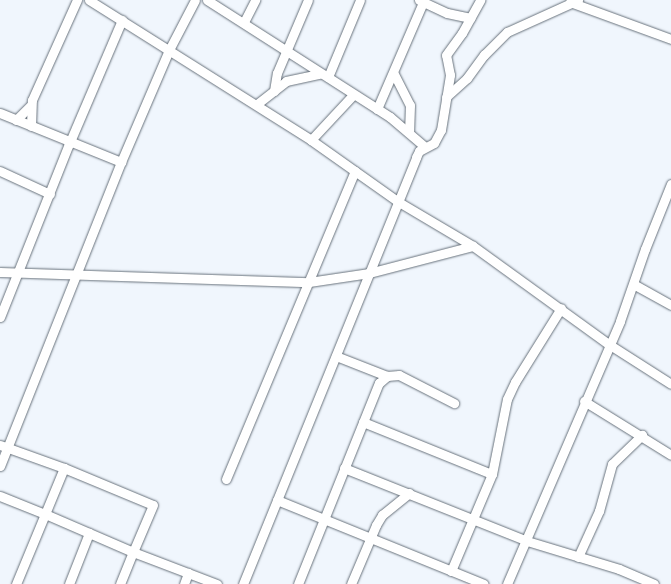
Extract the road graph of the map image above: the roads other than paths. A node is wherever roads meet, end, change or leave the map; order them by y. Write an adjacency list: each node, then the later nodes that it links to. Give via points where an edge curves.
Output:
1 (77, 0): 24 (street)
2 (89, 0): 12 (street)
3 (195, 0): 15 (street)
4 (207, 0): 13 (street)
5 (254, 0): 13 (street)
6 (308, 0): 16 (street)
7 (360, 0): 19 (street)
8 (480, 0): 11 (street)
9 (421, 1): 11 (street, via 447,13); 18 (street)
10 (572, 1): 14 (street); 22 (street, via 507,32 484,55 467,78)
11 (470, 18): 22 (street, via 446,55 450,75)
12 (122, 20): 15 (street); 31 (street)
13 (244, 22): 16 (street)
14 (671, 39)
15 (170, 50): 23 (street); 33 (street)
16 (288, 52): 17 (street); 20 (street, via 276,77)
17 (319, 74): 19 (street); 20 (street, via 286,81)
18 (394, 74): 25 (street); 29 (street, via 410,105)
19 (328, 77): 21 (street)
20 (274, 91): 23 (street)
21 (353, 95): 25 (street); 30 (street)
22 (446, 97): 32 (street, via 441,130 434,142)
23 (257, 104): 30 (street)
24 (31, 105): 27 (street); 28 (street)
25 (377, 109): 29 (street)
26 (0, 114): 27 (street)
27 (16, 120): 28 (street)
28 (31, 126): 31 (street)
29 (409, 132): 32 (street)
30 (311, 140): 34 (street)
31 (69, 144): 33 (street); 37 (street)
32 (425, 147): 38 (street, via 418,152)
33 (121, 162): 43 (street)
34 (355, 171): 38 (street); 44 (street)
35 (0, 172): 37 (street)
36 (670, 188): 45 (street, via 644,249)
37 (50, 194): 41 (street)
38 (397, 201): 39 (street); 42 (street)
39 (473, 246): 42 (street); 47 (street)
40 (0, 272): 41 (street)
41 (20, 272): 43 (street); 48 (street)
42 (369, 273): 44 (street); 50 (street)
43 (78, 274): 44 (street); 57 (street)
44 (309, 282): 63 (street)
45 (634, 285): 46 (street); 49 (street)
46 (671, 305)
47 (561, 308): 49 (street); 62 (street, via 518,376 507,399)
48 (0, 317)
49 (610, 345): 52 (street); 53 (street)
50 (336, 356): 51 (street); 66 (street)
51 (387, 376): 54 (street, via 399,375); 55 (street, via 379,382)
52 (671, 384)
53 (584, 402): 56 (street); 72 (street)
54 (454, 403)
55 (363, 422): 61 (street); 62 (street)
56 (642, 435): 58 (street); 74 (street, via 612,464 599,511)
57 (3, 447): 59 (street); 60 (street)
58 (671, 454)
59 (0, 466)
60 (64, 468): 67 (street); 73 (street, via 153,505)
61 (344, 468): 64 (street); 68 (street)
62 (492, 474): 69 (street)
63 (226, 479)
64 (409, 493): 69 (street); 71 (street, via 382,515)
65 (0, 496): 67 (street)
66 (277, 500): 68 (street); 83 (street)
67 (45, 514): 70 (street); 78 (street)
68 (324, 519): 71 (street); 84 (street)
69 (474, 519): 72 (street); 75 (street)
70 (89, 533): 73 (street); 79 (street)
71 (370, 537): 75 (street); 77 (street)
72 (527, 541): 74 (street); 86 (street)
73 (133, 552): 76 (street); 80 (street)
74 (578, 558): 87 (street, via 619,569)
75 (451, 571): 85 (street)
76 (188, 573): 81 (street); 82 (street)
77 (354, 583)
78 (16, 584)
79 (69, 584)
80 (120, 584)
81 (184, 584)
82 (217, 584)
83 (243, 584)
84 (298, 584)
85 (484, 584)
86 (507, 584)
87 (654, 584)

